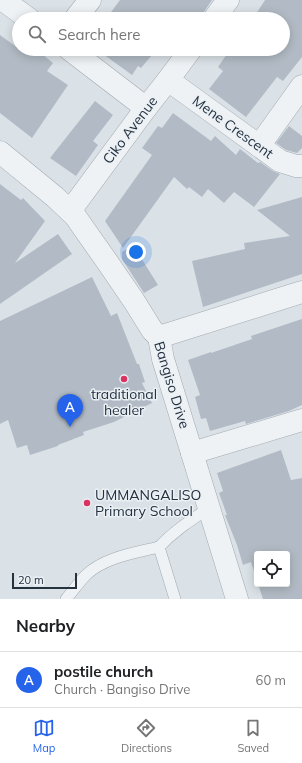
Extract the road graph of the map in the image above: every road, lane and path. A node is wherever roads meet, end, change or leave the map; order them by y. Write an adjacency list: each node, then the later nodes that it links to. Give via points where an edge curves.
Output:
1 (3, 0): 4 (street)
2 (90, 0): 5 (street)
3 (228, 0): 6 (street)
4 (19, 12)
5 (81, 12)
6 (219, 12)
7 (78, 56): 11 (street)
8 (186, 56): 9 (street, Ciko Avenue)
9 (168, 80): 11 (street, Ciko Avenue); 12 (street, Mene Crescent)
10 (302, 86): 12 (street)
11 (146, 108): 15 (street, Ciko Avenue)
12 (259, 146): 14 (street, Mene Crescent, via 280,161)
13 (0, 152): 15 (street, Bangiso Drive)
14 (302, 166)
15 (70, 211): 17 (street, Bangiso Drive)
16 (302, 292): 17 (street)
17 (158, 337): 19 (street, Bangiso Drive)
18 (302, 420): 19 (street)
19 (192, 453): 20 (street, Bangiso Drive)
20 (209, 508): 21 (lane, via 181,527); 24 (street, Bangiso Drive)
21 (159, 547): 22 (lane, via 102,563 87,575); 23 (lane)
22 (66, 599)
23 (175, 599)
24 (237, 599)

